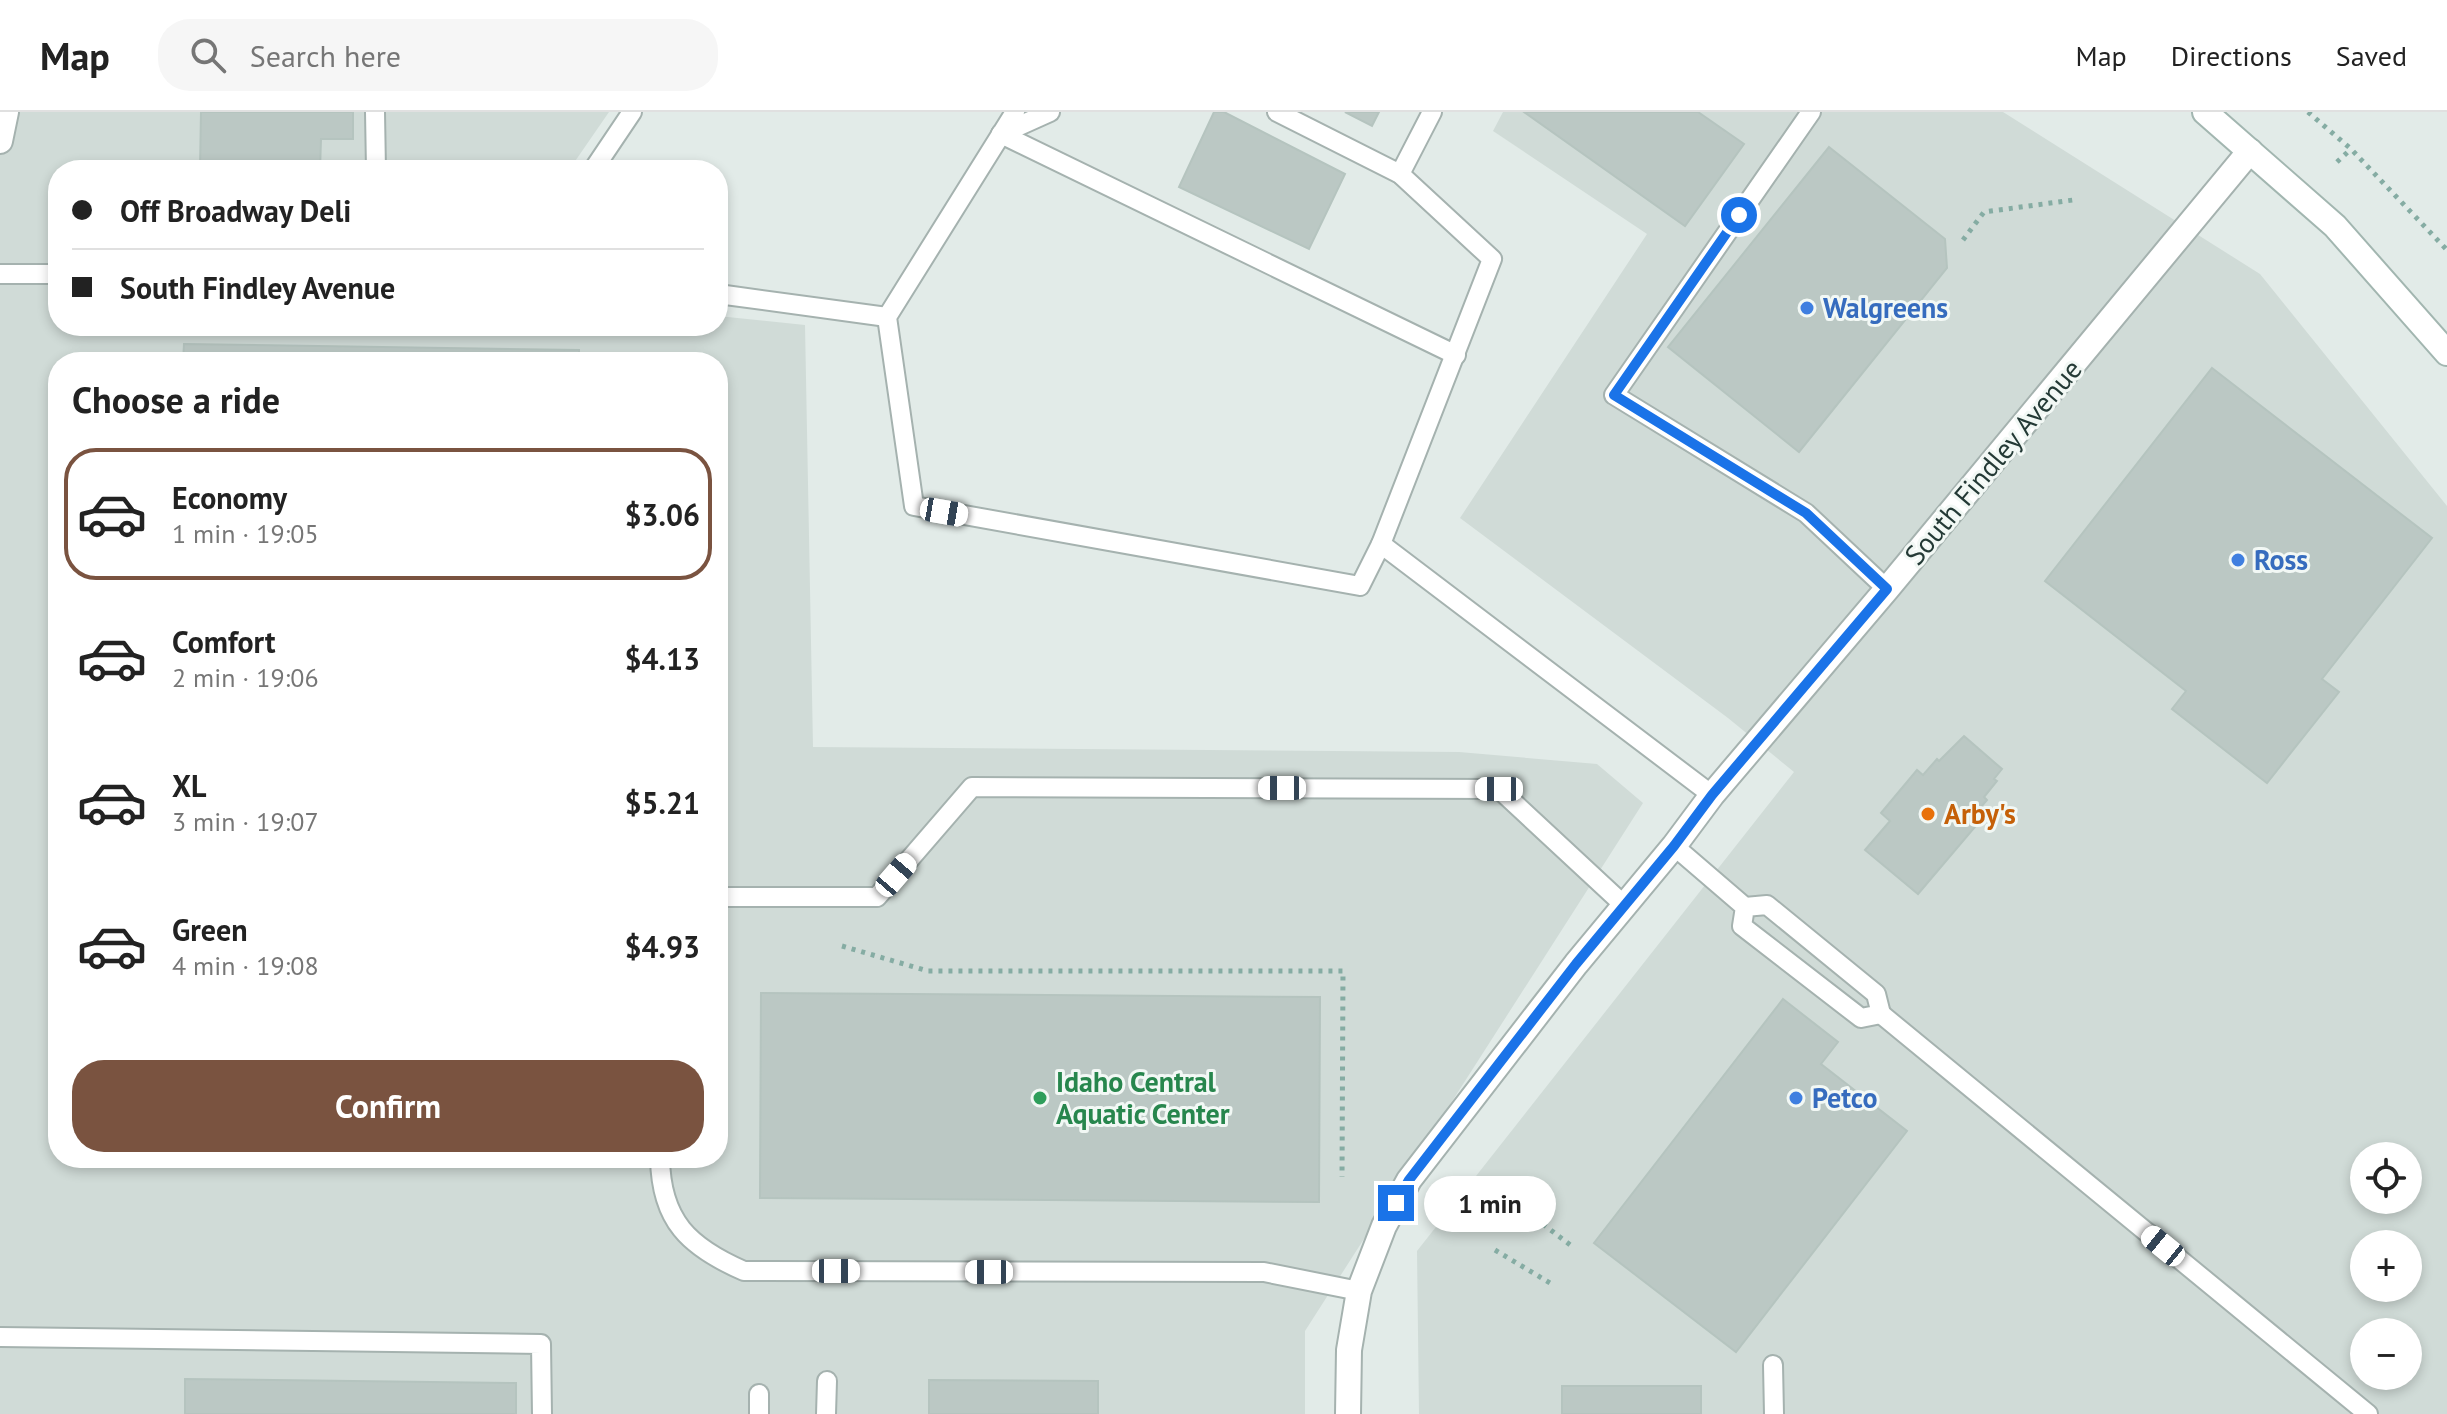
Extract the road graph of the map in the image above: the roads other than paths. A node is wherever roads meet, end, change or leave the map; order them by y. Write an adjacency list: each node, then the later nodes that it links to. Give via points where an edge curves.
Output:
1 (6, 112): 12 (street)
2 (375, 112): 14 (lane)
3 (632, 112): 15 (lane)
4 (1005, 112): 11 (lane)
5 (1015, 112): 11 (lane)
6 (1050, 112): 11 (lane)
7 (1277, 112): 16 (lane)
8 (1432, 112): 16 (lane)
9 (1811, 112): 24 (lane, via 1614,395 1806,513)
10 (2205, 112): 13 (street)
11 (1001, 134): 20 (lane); 22 (lane)
12 (0, 141)
13 (2250, 151): 21 (street, via 2335,226); 24 (street, South Findley Avenue)
14 (376, 160)
15 (600, 160)
16 (1400, 174): 22 (lane, via 1492,259)
17 (0, 274): 18 (lane)
18 (48, 274)
19 (728, 295): 20 (lane)
20 (887, 317): 23 (lane, via 914,506 1360,586)
21 (2447, 353)
22 (1456, 355): 23 (lane)
23 (1381, 544): 25 (lane)
24 (1887, 589): 25 (street, South Findley Avenue)
25 (1712, 795): 26 (street, South Findley Avenue)
26 (1674, 846): 28 (street, South Findley Avenue); 29 (lane)
27 (728, 897): 28 (lane, via 877,897 972,787 1499,789)
28 (1625, 906): 32 (street, South Findley Avenue, via 1409,1180)
29 (1745, 907): 30 (lane, via 1767,905 1876,994); 30 (lane, via 1742,926 1861,1018)
30 (1881, 1014): 42 (lane)
31 (660, 1168): 32 (lane, via 660,1186 671,1215 689,1239 744,1271 1264,1272)
32 (1359, 1291): 40 (street, South Findley Avenue, via 1349,1350)
33 (0, 1337): 37 (lane, via 541,1344)
34 (1773, 1365): 41 (lane)
35 (827, 1381): 39 (lane)
36 (759, 1394): 38 (lane)
37 (542, 1414)
38 (759, 1414)
39 (826, 1414)
40 (1348, 1414)
41 (1774, 1414)
42 (2368, 1414)

